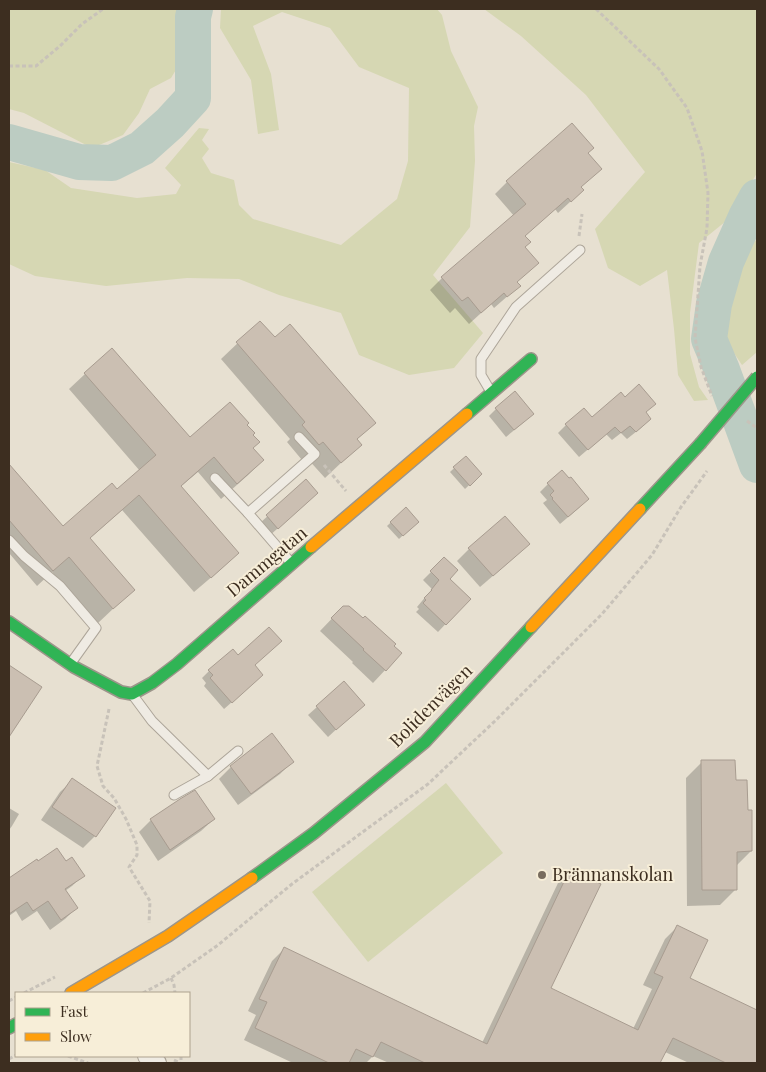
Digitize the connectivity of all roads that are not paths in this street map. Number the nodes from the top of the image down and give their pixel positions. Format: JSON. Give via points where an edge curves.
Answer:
{"nodes":[{"id":1,"x":578,"y":252,"type":"road end"},
{"id":2,"x":531,"y":359,"type":"dead end"},
{"id":3,"x":757,"y":376,"type":"edge"},
{"id":4,"x":491,"y":393,"type":"junction"},
{"id":5,"x":299,"y":437,"type":"dead end"},
{"id":6,"x":215,"y":478,"type":"dead end"},
{"id":7,"x":248,"y":514,"type":"junction"},
{"id":8,"x":9,"y":540,"type":"edge"},
{"id":9,"x":292,"y":564,"type":"junction"},
{"id":10,"x":9,"y":622,"type":"edge"},
{"id":11,"x":70,"y":664,"type":"junction"},
{"id":12,"x":132,"y":694,"type":"junction"},
{"id":13,"x":238,"y":751,"type":"dead end"},
{"id":14,"x":208,"y":776,"type":"junction"},
{"id":15,"x":174,"y":795,"type":"dead end"},
{"id":16,"x":98,"y":987,"type":"edge"},
{"id":17,"x":76,"y":992,"type":"edge"}],
"edges":[{"from":1,"to":4,"type":"lane","via":[[516,307],[481,359],[481,375]]},
{"from":2,"to":4,"type":"main road","name":"Dammgatan"},
{"from":3,"to":16,"type":"main road","name":"Bolidenvägen","bridge":true,"via":[[700,444],[424,742],[314,833]]},
{"from":4,"to":9,"type":"main road","name":"Dammgatan"},
{"from":5,"to":7,"type":"lane","via":[[315,454]]},
{"from":6,"to":7,"type":"lane"},
{"from":7,"to":9,"type":"lane"},
{"from":8,"to":11,"type":"lane","via":[[60,586],[96,628]]},
{"from":9,"to":12,"type":"main road","name":"Dammgatan","via":[[177,664]]},
{"from":10,"to":11,"type":"main road"},
{"from":11,"to":12,"type":"main road","via":[[107,686]]},
{"from":12,"to":14,"type":"lane","via":[[152,722]]},
{"from":13,"to":14,"type":"lane"},
{"from":14,"to":15,"type":"lane"},
{"from":16,"to":17,"type":"main road","name":"Bolidenvägen"}]}
